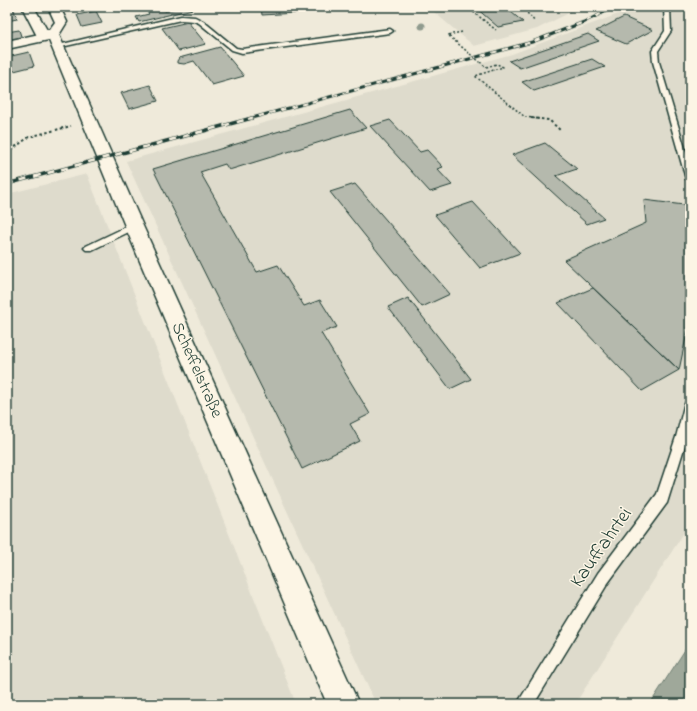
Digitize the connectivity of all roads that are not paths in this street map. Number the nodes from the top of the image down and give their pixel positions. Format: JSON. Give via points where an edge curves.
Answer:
{"nodes":[{"id":1,"x":28,"y":7,"type":"edge"},
{"id":2,"x":54,"y":7,"type":"edge"},
{"id":3,"x":667,"y":7,"type":"edge"},
{"id":4,"x":390,"y":31,"type":"dead end"},
{"id":5,"x":55,"y":41,"type":"junction"},
{"id":6,"x":7,"y":46,"type":"edge"},
{"id":7,"x":690,"y":179,"type":"edge"},
{"id":8,"x":134,"y":226,"type":"junction"},
{"id":9,"x":89,"y":248,"type":"dead end"},
{"id":10,"x":690,"y":406,"type":"edge"},
{"id":11,"x":343,"y":704,"type":"edge"},
{"id":12,"x":525,"y":704,"type":"edge"}],
"edges":[{"from":1,"to":5,"type":"main road","via":[[42,33]]},
{"from":2,"to":5,"type":"main road","via":[[61,22]]},
{"from":3,"to":7,"type":"lane","via":[[668,31],[655,51],[656,62]]},
{"from":4,"to":5,"type":"lane","via":[[242,51],[234,49],[201,22],[181,18]]},
{"from":5,"to":6,"type":"main road"},
{"from":5,"to":8,"type":"main road","name":"Scheffelstraße"},
{"from":8,"to":9,"type":"lane"},
{"from":8,"to":11,"type":"main road","name":"Scheffelstraße"},
{"from":10,"to":12,"type":"lane","name":"Kauffahrtei","via":[[662,498],[603,578]]}]}
